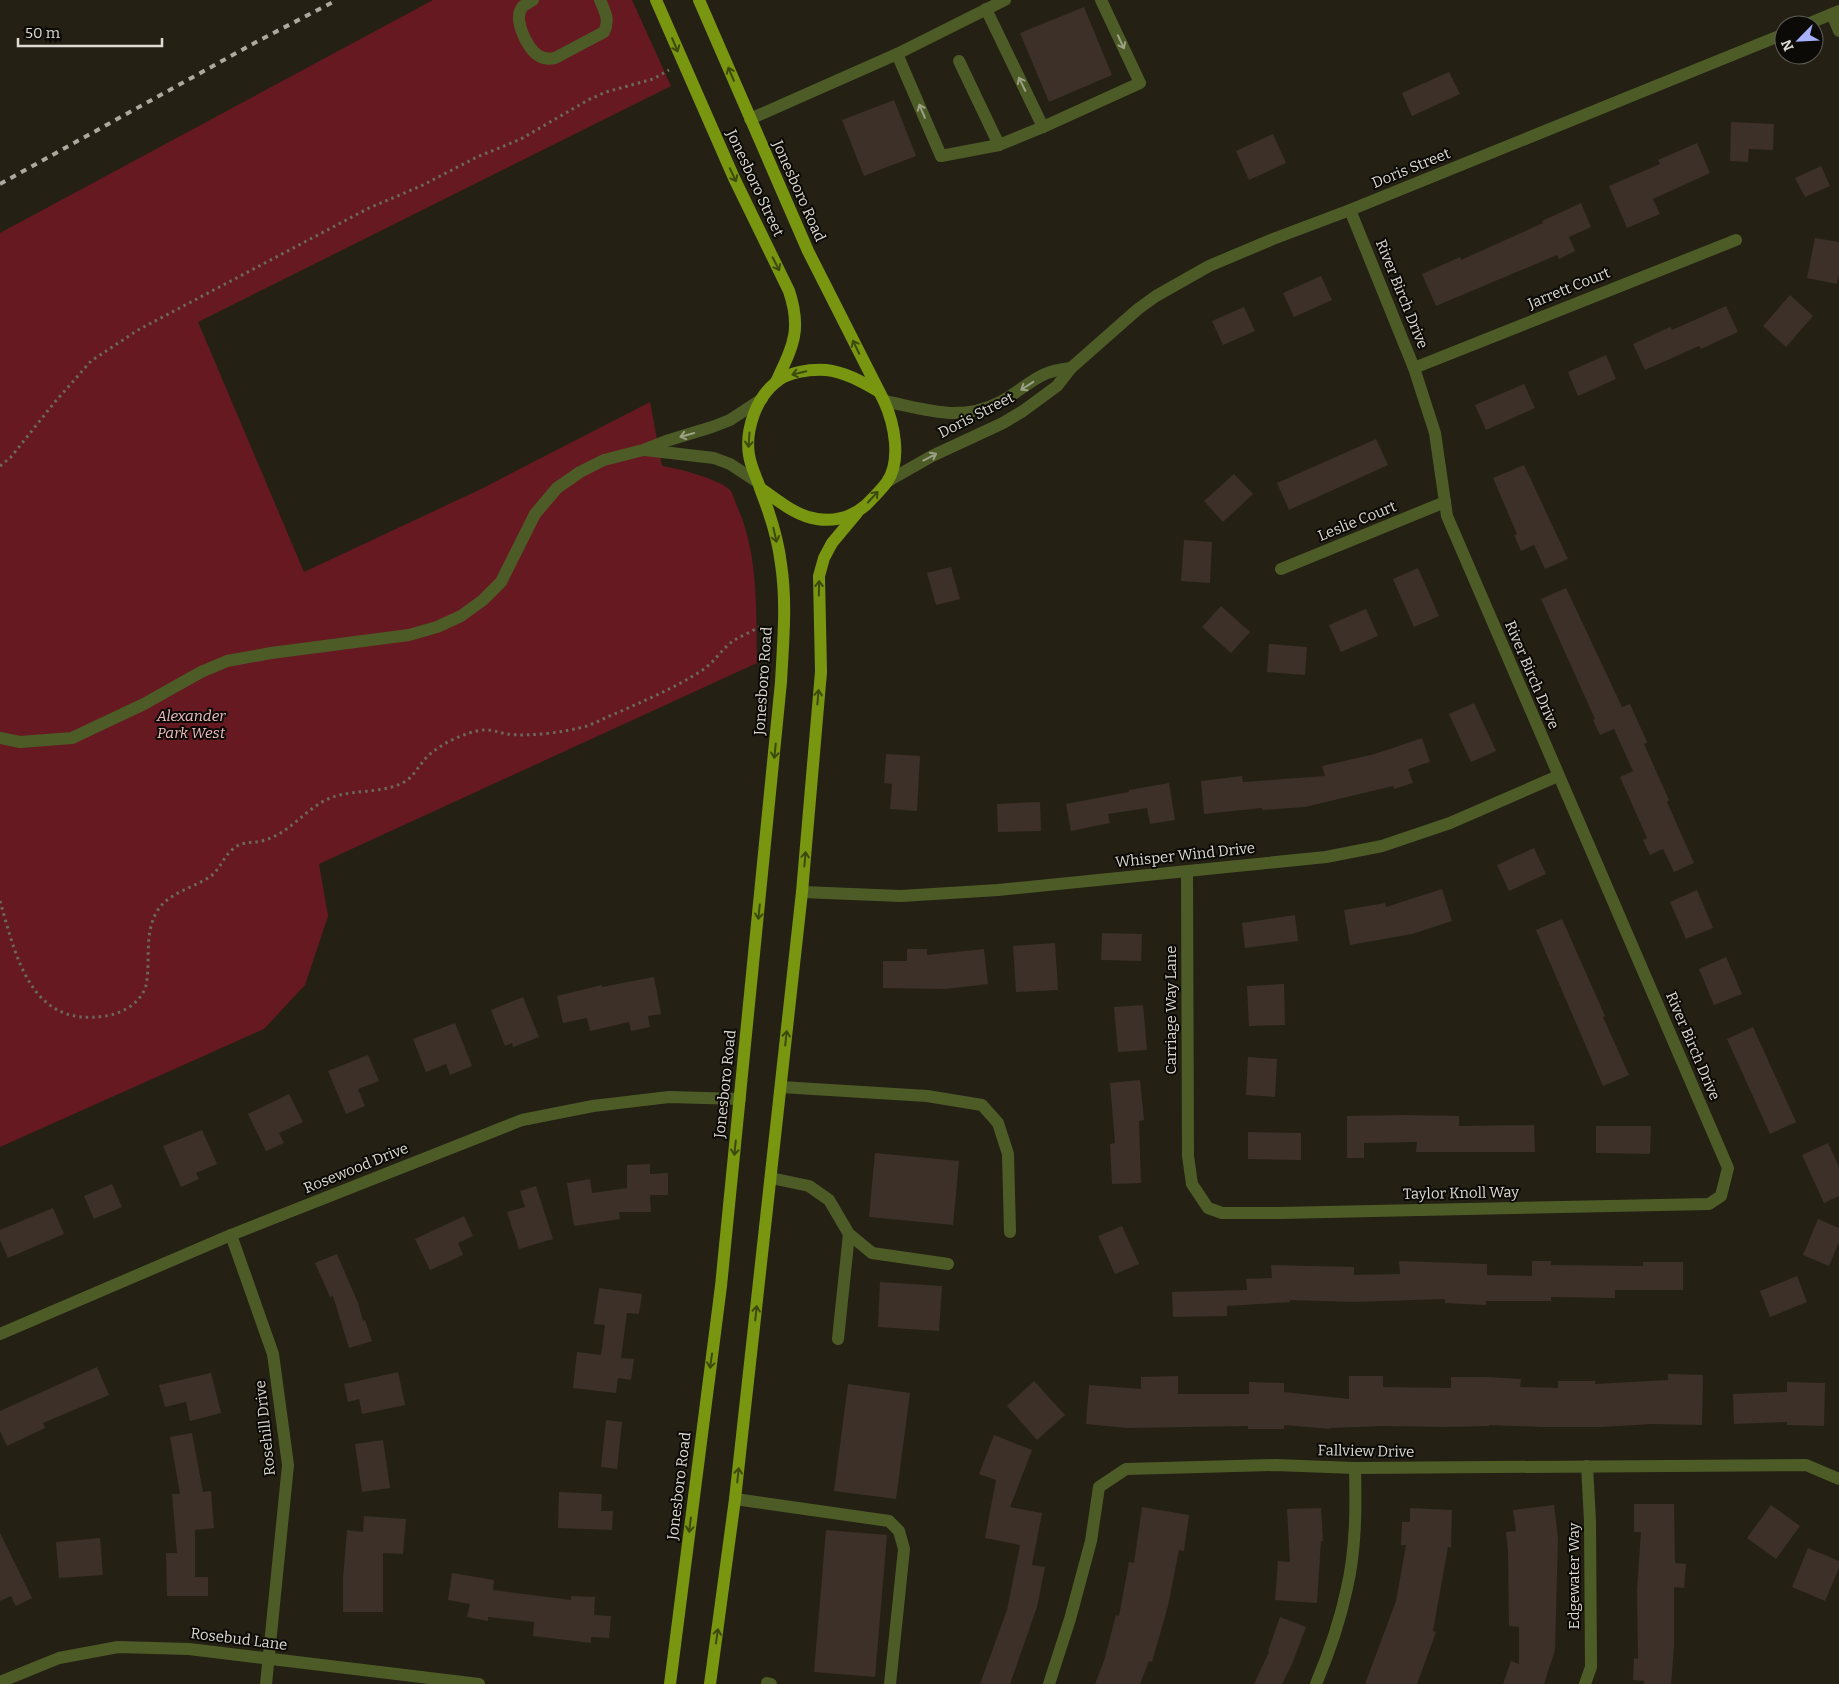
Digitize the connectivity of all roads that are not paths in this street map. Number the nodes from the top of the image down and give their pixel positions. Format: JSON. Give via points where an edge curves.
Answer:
{"nodes":[{"id":1,"x":533,"y":0,"type":"edge"},
{"id":2,"x":600,"y":0,"type":"edge"},
{"id":3,"x":656,"y":0,"type":"edge"},
{"id":4,"x":699,"y":0,"type":"edge"},
{"id":5,"x":1005,"y":0,"type":"edge"},
{"id":6,"x":1101,"y":0,"type":"edge"},
{"id":7,"x":986,"y":10,"type":"junction"},
{"id":8,"x":1835,"y":13,"type":"edge"},
{"id":9,"x":1839,"y":31,"type":"edge"},
{"id":10,"x":1774,"y":38,"type":"edge"},
{"id":11,"x":897,"y":54,"type":"junction"},
{"id":12,"x":959,"y":61,"type":"dead end"},
{"id":13,"x":750,"y":119,"type":"junction"},
{"id":14,"x":1043,"y":128,"type":"junction"},
{"id":15,"x":1000,"y":145,"type":"junction"},
{"id":16,"x":1350,"y":210,"type":"junction"},
{"id":17,"x":1736,"y":240,"type":"dead end"},
{"id":18,"x":1071,"y":368,"type":"junction"},
{"id":19,"x":1414,"y":368,"type":"junction"},
{"id":20,"x":776,"y":382,"type":"junction"},
{"id":21,"x":881,"y":396,"type":"junction"},
{"id":22,"x":762,"y":399,"type":"junction"},
{"id":23,"x":643,"y":450,"type":"junction"},
{"id":24,"x":888,"y":481,"type":"junction"},
{"id":25,"x":758,"y":484,"type":"junction"},
{"id":26,"x":1445,"y":502,"type":"junction"},
{"id":27,"x":857,"y":513,"type":"junction"},
{"id":28,"x":1281,"y":570,"type":"dead end"},
{"id":29,"x":0,"y":738,"type":"edge"},
{"id":30,"x":1558,"y":776,"type":"junction"},
{"id":31,"x":1186,"y":872,"type":"junction"},
{"id":32,"x":802,"y":892,"type":"junction"},
{"id":33,"x":781,"y":1087,"type":"junction"},
{"id":34,"x":740,"y":1099,"type":"junction"},
{"id":35,"x":1717,"y":1142,"type":"joint"},
{"id":36,"x":1188,"y":1148,"type":"joint"},
{"id":37,"x":771,"y":1178,"type":"junction"},
{"id":38,"x":1010,"y":1232,"type":"dead end"},
{"id":39,"x":849,"y":1234,"type":"junction"},
{"id":40,"x":231,"y":1235,"type":"junction"},
{"id":41,"x":948,"y":1264,"type":"dead end"},
{"id":42,"x":0,"y":1334,"type":"edge"},
{"id":43,"x":838,"y":1339,"type":"dead end"},
{"id":44,"x":1587,"y":1466,"type":"junction"},
{"id":45,"x":1355,"y":1468,"type":"junction"},
{"id":46,"x":1839,"y":1478,"type":"edge"},
{"id":47,"x":735,"y":1499,"type":"junction"},
{"id":48,"x":269,"y":1659,"type":"junction"},
{"id":49,"x":0,"y":1682,"type":"edge"},
{"id":50,"x":766,"y":1683,"type":"edge"},
{"id":51,"x":266,"y":1684,"type":"edge"},
{"id":52,"x":479,"y":1684,"type":"edge"},
{"id":53,"x":670,"y":1684,"type":"edge"},
{"id":54,"x":710,"y":1684,"type":"edge"},
{"id":55,"x":771,"y":1684,"type":"edge"},
{"id":56,"x":890,"y":1684,"type":"edge"},
{"id":57,"x":1049,"y":1684,"type":"edge"},
{"id":58,"x":1316,"y":1684,"type":"edge"},
{"id":59,"x":1585,"y":1684,"type":"edge"}],
"edges":[{"from":1,"to":2,"type":"street","via":[[519,13],[520,28],[539,56],[549,59],[604,32],[608,16]]},
{"from":3,"to":20,"type":"main road","name":"Jonesboro Street","one_way":true,"via":[[712,131],[790,291],[796,324],[793,347]]},
{"from":13,"to":4,"type":"main road","name":"Jonesboro Road","one_way":true},
{"from":5,"to":7,"type":"street"},
{"from":6,"to":14,"type":"street","one_way":true,"via":[[1140,83]]},
{"from":7,"to":11,"type":"street"},
{"from":14,"to":7,"type":"street","one_way":true},
{"from":8,"to":9,"type":"street"},
{"from":10,"to":16,"type":"street","name":"Doris Street"},
{"from":11,"to":13,"type":"street"},
{"from":15,"to":11,"type":"street","one_way":true,"via":[[942,156]]},
{"from":12,"to":15,"type":"street"},
{"from":21,"to":13,"type":"main road","name":"Jonesboro Road","one_way":true,"via":[[808,251]]},
{"from":14,"to":15,"type":"street"},
{"from":16,"to":18,"type":"street","name":"Doris Street","via":[[1240,253],[1182,280],[1138,310]]},
{"from":16,"to":19,"type":"street","name":"River Birch Drive"},
{"from":17,"to":19,"type":"street","name":"Jarrett Court"},
{"from":18,"to":21,"type":"street","name":"Doris Street","one_way":true,"via":[[1045,374],[998,403],[973,412],[927,412]]},
{"from":24,"to":18,"type":"street","name":"Doris Street","one_way":true,"via":[[1023,411],[1057,386]]},
{"from":19,"to":26,"type":"street","name":"River Birch Drive","via":[[1435,432]]},
{"from":21,"to":20,"type":"main road","one_way":true,"via":[[841,373],[826,370],[799,372]]},
{"from":20,"to":22,"type":"main road"},
{"from":21,"to":24,"type":"main road","via":[[895,439]]},
{"from":22,"to":23,"type":"street","one_way":true,"via":[[730,420]]},
{"from":22,"to":25,"type":"main road","one_way":true,"via":[[749,436],[750,464]]},
{"from":23,"to":25,"type":"street","via":[[714,458],[730,464]]},
{"from":23,"to":29,"type":"street","via":[[604,460],[557,488],[535,514],[501,582],[461,616],[437,627],[409,635],[227,661],[72,738],[20,742]]},
{"from":27,"to":24,"type":"main road","one_way":true},
{"from":25,"to":27,"type":"main road","via":[[806,517],[827,520]]},
{"from":25,"to":34,"type":"main road","name":"Jonesboro Road","one_way":true,"via":[[774,528],[781,564],[784,628],[781,688]]},
{"from":26,"to":28,"type":"street","name":"Leslie Court"},
{"from":26,"to":30,"type":"street","name":"River Birch Drive","via":[[1447,516]]},
{"from":32,"to":27,"type":"main road","one_way":true,"via":[[821,672],[819,576],[832,543]]},
{"from":30,"to":31,"type":"street","name":"Whisper Wind Drive","via":[[1450,823],[1382,846],[1326,857]]},
{"from":30,"to":35,"type":"street","name":"River Birch Drive"},
{"from":31,"to":32,"type":"street","name":"Whisper Wind Drive","via":[[901,896]]},
{"from":31,"to":36,"type":"street","name":"Carriage Way Lane"},
{"from":33,"to":32,"type":"main road","one_way":true},
{"from":33,"to":37,"type":"main road"},
{"from":33,"to":38,"type":"street","via":[[927,1096],[982,1105],[998,1123],[1008,1154]]},
{"from":34,"to":40,"type":"street","name":"Rosewood Drive","via":[[669,1098],[593,1106],[522,1120]]},
{"from":34,"to":53,"type":"main road","name":"Jonesboro Road","one_way":true,"via":[[721,1286]]},
{"from":35,"to":36,"type":"street","name":"Taylor Knoll Way","via":[[1728,1168],[1721,1196],[1709,1204],[1279,1213],[1222,1213],[1208,1208],[1192,1184]]},
{"from":37,"to":39,"type":"street","via":[[809,1186],[829,1200]]},
{"from":47,"to":37,"type":"main road","one_way":true},
{"from":39,"to":41,"type":"street","via":[[872,1254]]},
{"from":39,"to":43,"type":"street"},
{"from":40,"to":42,"type":"street","name":"Rosewood Drive"},
{"from":40,"to":48,"type":"street","name":"Rosehill Drive","via":[[273,1354],[288,1465]]},
{"from":44,"to":45,"type":"street","name":"Fallview Drive"},
{"from":44,"to":46,"type":"street","name":"Fallview Drive","via":[[1806,1465]]},
{"from":44,"to":59,"type":"street","name":"Edgewater Way","via":[[1591,1667]]},
{"from":45,"to":57,"type":"street","name":"Fallview Drive","via":[[1275,1465],[1126,1470],[1099,1487],[1091,1541]]},
{"from":45,"to":58,"type":"street","via":[[1356,1519],[1348,1587]]},
{"from":54,"to":47,"type":"main road","one_way":true},
{"from":47,"to":56,"type":"street","via":[[888,1521],[899,1531],[904,1549]]},
{"from":48,"to":49,"type":"street","name":"Rosebud Lane","via":[[189,1649],[118,1647],[59,1658]]},
{"from":48,"to":51,"type":"street","name":"Rosehill Drive"},
{"from":48,"to":52,"type":"street","name":"Rosebud Lane"},
{"from":50,"to":55,"type":"street"}]}
